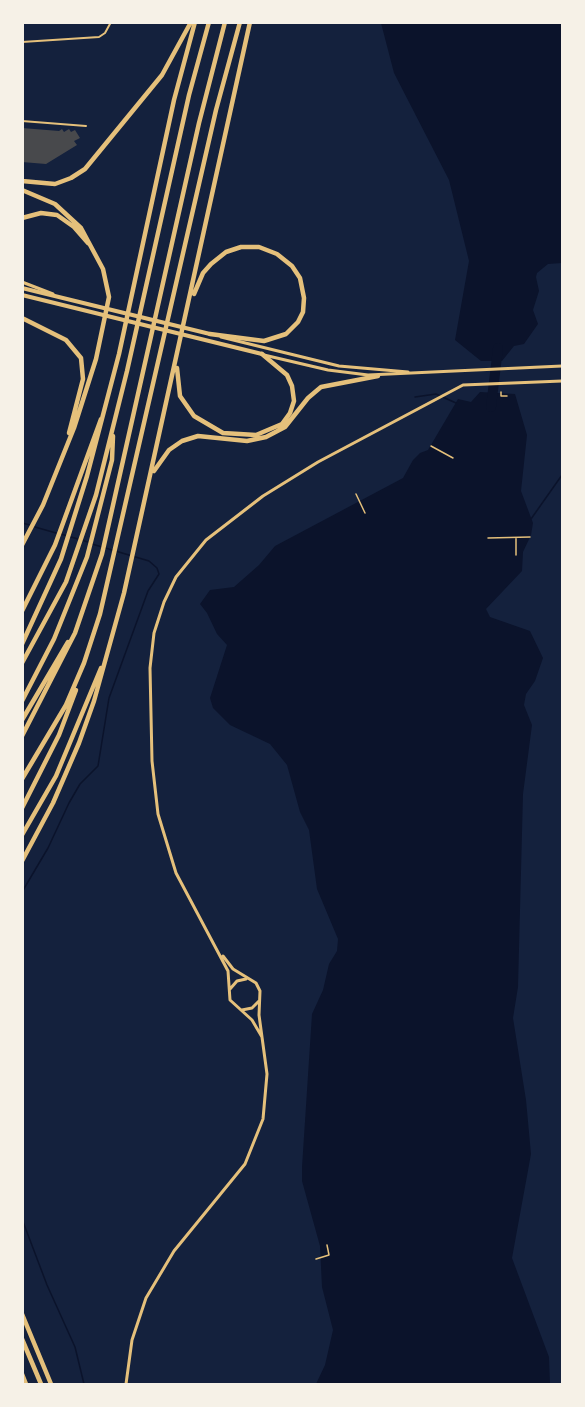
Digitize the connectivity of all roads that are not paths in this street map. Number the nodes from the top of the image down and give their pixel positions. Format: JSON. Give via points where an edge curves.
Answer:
{"nodes":[{"id":1,"x":111,"y":22,"type":"edge"},
{"id":2,"x":193,"y":22,"type":"edge"},
{"id":3,"x":209,"y":22,"type":"edge"},
{"id":4,"x":225,"y":22,"type":"edge"},
{"id":5,"x":240,"y":22,"type":"edge"},
{"id":6,"x":250,"y":22,"type":"edge"},
{"id":7,"x":22,"y":42,"type":"edge"},
{"id":8,"x":22,"y":121,"type":"edge"},
{"id":9,"x":86,"y":126,"type":"dead end"},
{"id":10,"x":22,"y":181,"type":"edge"},
{"id":11,"x":22,"y":190,"type":"edge"},
{"id":12,"x":22,"y":218,"type":"edge"},
{"id":13,"x":93,"y":250,"type":"junction"},
{"id":14,"x":22,"y":282,"type":"edge"},
{"id":15,"x":22,"y":288,"type":"edge"},
{"id":16,"x":22,"y":295,"type":"edge"},
{"id":17,"x":63,"y":298,"type":"junction"},
{"id":18,"x":189,"y":304,"type":"junction"},
{"id":19,"x":22,"y":318,"type":"edge"},
{"id":20,"x":210,"y":334,"type":"junction"},
{"id":21,"x":262,"y":354,"type":"junction"},
{"id":22,"x":177,"y":362,"type":"junction"},
{"id":23,"x":562,"y":366,"type":"edge"},
{"id":24,"x":410,"y":372,"type":"junction"},
{"id":25,"x":378,"y":376,"type":"junction"},
{"id":26,"x":562,"y":381,"type":"edge"},
{"id":27,"x":106,"y":408,"type":"junction"},
{"id":28,"x":114,"y":425,"type":"junction"},
{"id":29,"x":68,"y":442,"type":"junction"},
{"id":30,"x":152,"y":474,"type":"junction"},
{"id":31,"x":22,"y":545,"type":"edge"},
{"id":32,"x":22,"y":611,"type":"edge"},
{"id":33,"x":75,"y":633,"type":"junction"},
{"id":34,"x":22,"y":644,"type":"edge"},
{"id":35,"x":106,"y":657,"type":"junction"},
{"id":36,"x":22,"y":663,"type":"edge"},
{"id":37,"x":82,"y":671,"type":"junction"},
{"id":38,"x":22,"y":701,"type":"edge"},
{"id":39,"x":22,"y":720,"type":"edge"},
{"id":40,"x":22,"y":736,"type":"edge"},
{"id":41,"x":22,"y":779,"type":"edge"},
{"id":42,"x":22,"y":808,"type":"edge"},
{"id":43,"x":22,"y":835,"type":"edge"},
{"id":44,"x":22,"y":861,"type":"edge"},
{"id":45,"x":221,"y":954,"type":"junction"},
{"id":46,"x":248,"y":979,"type":"junction"},
{"id":47,"x":230,"y":989,"type":"junction"},
{"id":48,"x":259,"y":1000,"type":"junction"},
{"id":49,"x":240,"y":1010,"type":"junction"},
{"id":50,"x":262,"y":1037,"type":"junction"},
{"id":51,"x":22,"y":1314,"type":"edge"},
{"id":52,"x":22,"y":1339,"type":"edge"},
{"id":53,"x":22,"y":1374,"type":"edge"},
{"id":54,"x":26,"y":1384,"type":"edge"},
{"id":55,"x":40,"y":1384,"type":"edge"},
{"id":56,"x":51,"y":1384,"type":"edge"},
{"id":57,"x":126,"y":1384,"type":"edge"}],
"edges":[{"from":1,"to":7,"type":"street","via":[[103,35],[93,39]]},
{"from":2,"to":10,"type":"highway","via":[[162,75],[85,169],[55,184]]},
{"from":2,"to":27,"type":"highway"},
{"from":3,"to":28,"type":"highway"},
{"from":4,"to":33,"type":"highway","via":[[102,554]]},
{"from":5,"to":37,"type":"highway","via":[[210,136],[115,559]]},
{"from":6,"to":18,"type":"highway"},
{"from":8,"to":9,"type":"street"},
{"from":11,"to":13,"type":"highway","via":[[65,211],[84,232]]},
{"from":12,"to":13,"type":"highway","via":[[41,213],[57,215],[74,227]]},
{"from":13,"to":29,"type":"highway","via":[[105,274],[109,303],[93,371]]},
{"from":14,"to":17,"type":"street"},
{"from":15,"to":17,"type":"main road"},
{"from":16,"to":21,"type":"main road"},
{"from":17,"to":20,"type":"main road"},
{"from":18,"to":20,"type":"highway","via":[[207,267],[236,248],[272,251],[296,272],[304,305],[298,322],[286,334],[264,341]]},
{"from":18,"to":22,"type":"highway"},
{"from":19,"to":29,"type":"highway","via":[[66,340],[81,358],[83,379]]},
{"from":20,"to":24,"type":"street","via":[[329,365]]},
{"from":21,"to":22,"type":"highway","via":[[289,378],[294,391],[293,405],[279,426],[247,436],[217,430],[190,412],[179,394]]},
{"from":21,"to":25,"type":"street","via":[[338,372]]},
{"from":22,"to":30,"type":"highway"},
{"from":23,"to":24,"type":"street"},
{"from":24,"to":25,"type":"street"},
{"from":25,"to":30,"type":"highway","via":[[321,387],[285,427],[266,437],[247,441],[198,436],[182,441],[167,452]]},
{"from":26,"to":45,"type":"street","via":[[457,388],[310,466],[218,530],[186,564],[164,602],[154,633],[150,668],[153,784],[161,827],[176,873]]},
{"from":27,"to":32,"type":"highway","via":[[89,444],[61,528]]},
{"from":27,"to":34,"type":"highway","via":[[71,531]]},
{"from":28,"to":36,"type":"highway","via":[[79,548],[55,606]]},
{"from":28,"to":38,"type":"highway","via":[[112,460],[89,550],[57,633]]},
{"from":29,"to":31,"type":"highway"},
{"from":30,"to":35,"type":"highway"},
{"from":33,"to":39,"type":"highway"},
{"from":33,"to":40,"type":"highway"},
{"from":35,"to":43,"type":"highway","via":[[62,764]]},
{"from":35,"to":44,"type":"highway","via":[[74,755]]},
{"from":37,"to":41,"type":"highway","via":[[56,725]]},
{"from":37,"to":42,"type":"highway","via":[[62,729]]},
{"from":45,"to":46,"type":"street"},
{"from":45,"to":47,"type":"street"},
{"from":46,"to":47,"type":"street","via":[[237,981]]},
{"from":46,"to":48,"type":"street","via":[[259,988]]},
{"from":47,"to":49,"type":"street","via":[[230,1000]]},
{"from":48,"to":49,"type":"street","via":[[252,1008]]},
{"from":48,"to":50,"type":"street"},
{"from":49,"to":50,"type":"street"},
{"from":50,"to":57,"type":"street","via":[[267,1090],[258,1136],[233,1180],[174,1251],[146,1298],[132,1340]]},
{"from":51,"to":56,"type":"highway"},
{"from":52,"to":55,"type":"highway"},
{"from":53,"to":54,"type":"highway"}]}
